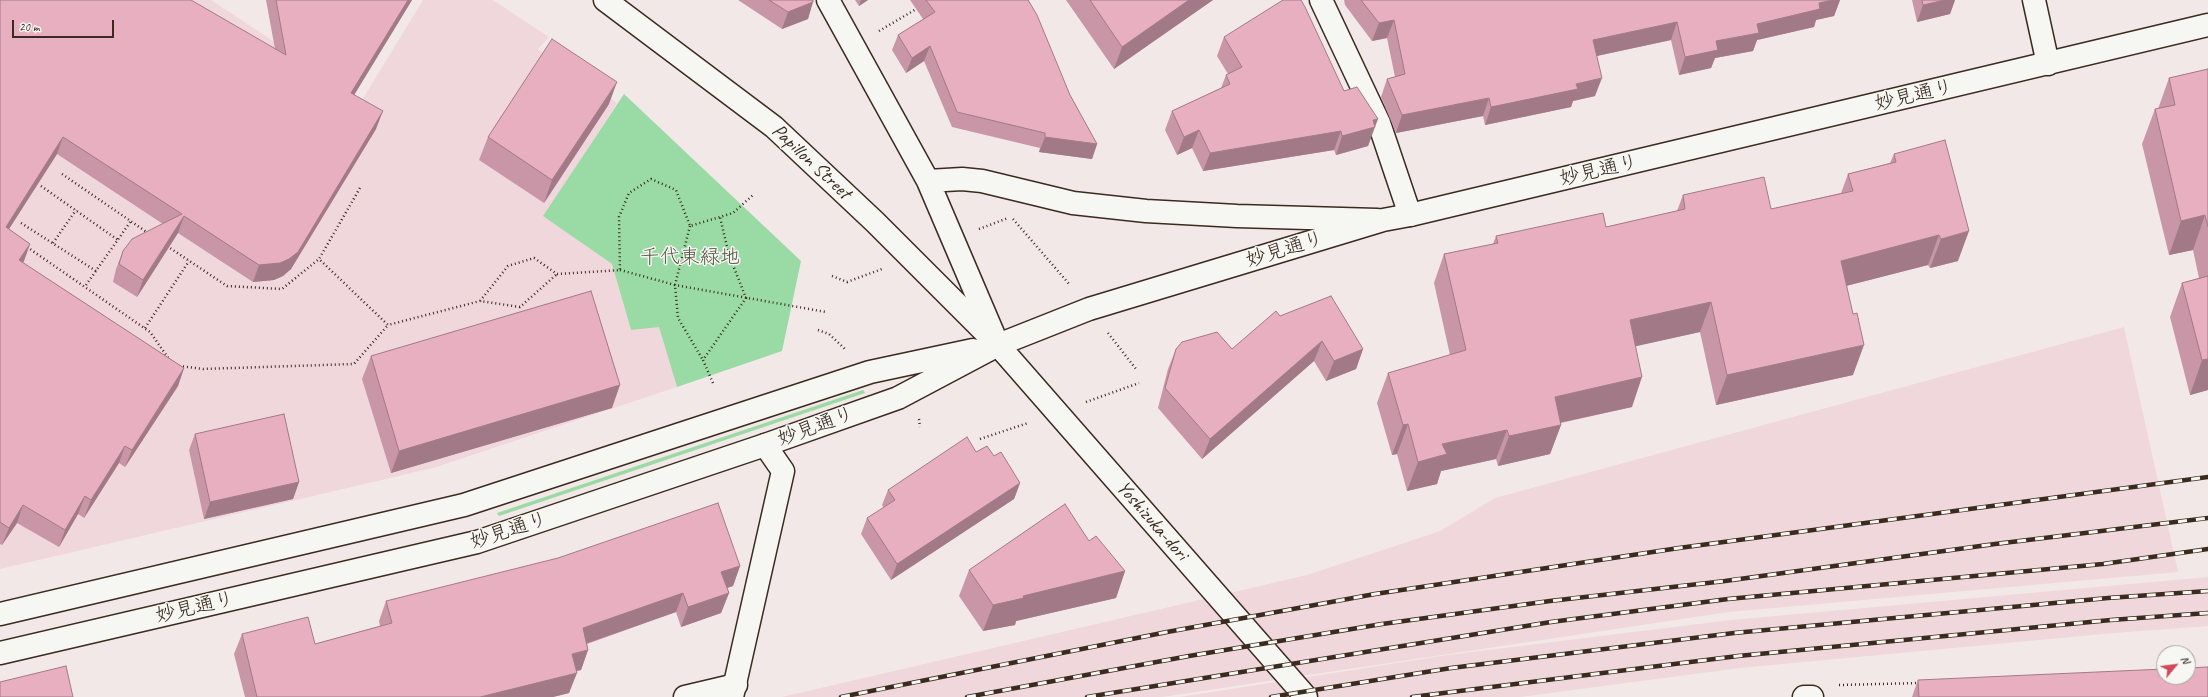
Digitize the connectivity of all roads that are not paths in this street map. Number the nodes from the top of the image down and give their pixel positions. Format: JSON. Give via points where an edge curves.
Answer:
{"nodes":[{"id":1,"x":605,"y":0,"type":"edge"},
{"id":2,"x":828,"y":0,"type":"edge"},
{"id":3,"x":1320,"y":0,"type":"edge"},
{"id":4,"x":2034,"y":0,"type":"edge"},
{"id":5,"x":2208,"y":25,"type":"edge"},
{"id":6,"x":2048,"y":64,"type":"junction"},
{"id":7,"x":928,"y":180,"type":"junction"},
{"id":8,"x":1410,"y":216,"type":"junction"},
{"id":9,"x":1383,"y":220,"type":"junction"},
{"id":10,"x":998,"y":345,"type":"junction"},
{"id":11,"x":765,"y":445,"type":"junction"},
{"id":12,"x":0,"y":614,"type":"edge"},
{"id":13,"x":0,"y":653,"type":"edge"},
{"id":14,"x":734,"y":691,"type":"edge"},
{"id":15,"x":685,"y":697,"type":"edge"},
{"id":16,"x":1306,"y":697,"type":"edge"}],
"edges":[{"from":1,"to":10,"type":"main road","name":"Papillon Street","via":[[774,127],[875,222]]},
{"from":2,"to":7,"type":"main road"},
{"from":3,"to":8,"type":"main road","via":[[1379,123]]},
{"from":4,"to":6,"type":"main road"},
{"from":5,"to":6,"type":"main road","name":"妙見通り"},
{"from":6,"to":8,"type":"main road","name":"妙見通り"},
{"from":7,"to":9,"type":"main road","via":[[962,179],[1073,203],[1146,211]]},
{"from":7,"to":10,"type":"main road"},
{"from":8,"to":9,"type":"main road","name":"妙見通り"},
{"from":9,"to":10,"type":"main road","name":"妙見通り","via":[[1089,309]]},
{"from":10,"to":11,"type":"main road","name":"妙見通り","via":[[898,398]]},
{"from":10,"to":12,"type":"main road","name":"妙見通り","via":[[870,372],[464,505]]},
{"from":10,"to":16,"type":"main road","name":"Yoshizuka-dori"},
{"from":11,"to":13,"type":"main road","name":"妙見通り","via":[[477,542]]},
{"from":11,"to":14,"type":"main road","via":[[783,471]]},
{"from":14,"to":15,"type":"main road"}]}
